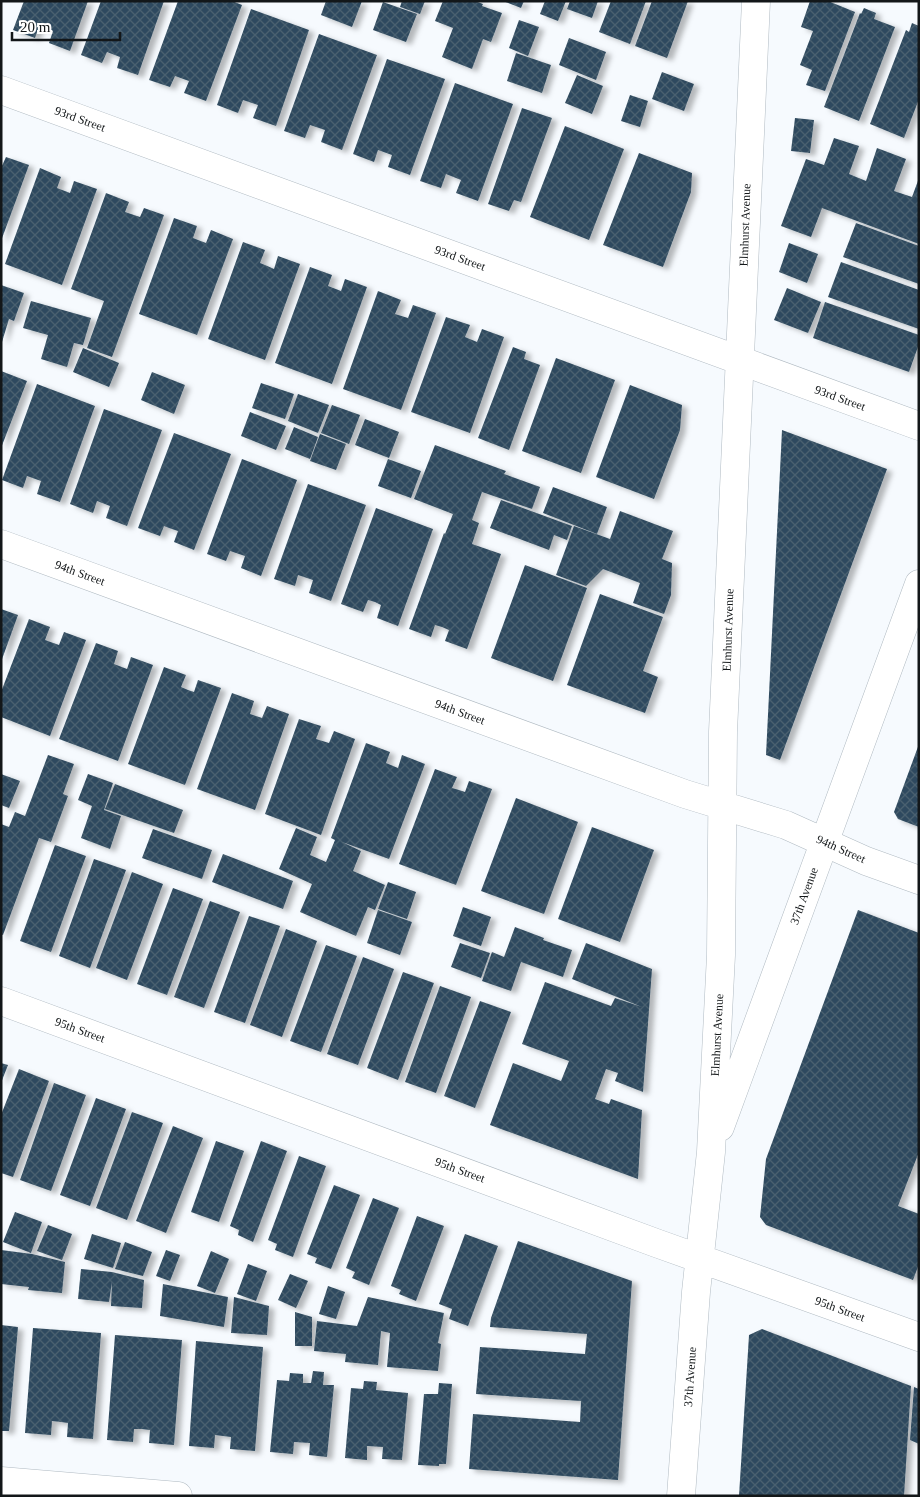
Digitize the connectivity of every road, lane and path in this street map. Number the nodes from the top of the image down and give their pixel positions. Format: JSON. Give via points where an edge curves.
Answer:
{"nodes":[{"id":1,"x":756,"y":1,"type":"edge"},
{"id":2,"x":1,"y":90,"type":"edge"},
{"id":3,"x":739,"y":360,"type":"junction"},
{"id":4,"x":919,"y":426,"type":"edge"},
{"id":5,"x":1,"y":544,"type":"edge"},
{"id":6,"x":919,"y":584,"type":"edge"},
{"id":7,"x":723,"y":806,"type":"junction"},
{"id":8,"x":824,"y":842,"type":"junction"},
{"id":9,"x":919,"y":880,"type":"edge"},
{"id":10,"x":1,"y":1001,"type":"edge"},
{"id":11,"x":711,"y":1152,"type":"junction"},
{"id":12,"x":699,"y":1258,"type":"junction"},
{"id":13,"x":919,"y":1337,"type":"edge"},
{"id":14,"x":1,"y":1481,"type":"edge"},
{"id":15,"x":178,"y":1496,"type":"edge"},
{"id":16,"x":681,"y":1496,"type":"edge"}],
"edges":[{"from":1,"to":3,"type":"street","name":"Elmhurst Avenue"},
{"from":2,"to":3,"type":"street","name":"93rd Street"},
{"from":3,"to":4,"type":"street","name":"93rd Street"},
{"from":3,"to":7,"type":"street","name":"Elmhurst Avenue","via":[[723,732]]},
{"from":5,"to":7,"type":"street","name":"94th Street"},
{"from":6,"to":8,"type":"street","name":"37th Avenue"},
{"from":7,"to":8,"type":"street","name":"94th Street","via":[[786,824]]},
{"from":7,"to":11,"type":"street","name":"Elmhurst Avenue"},
{"from":8,"to":9,"type":"street","name":"94th Street"},
{"from":8,"to":11,"type":"street","name":"37th Avenue"},
{"from":10,"to":12,"type":"street","name":"95th Street"},
{"from":11,"to":12,"type":"street","name":"Elmhurst Avenue"},
{"from":12,"to":13,"type":"street","name":"95th Street"},
{"from":12,"to":16,"type":"street","name":"37th Avenue"},
{"from":14,"to":15,"type":"street"}]}
